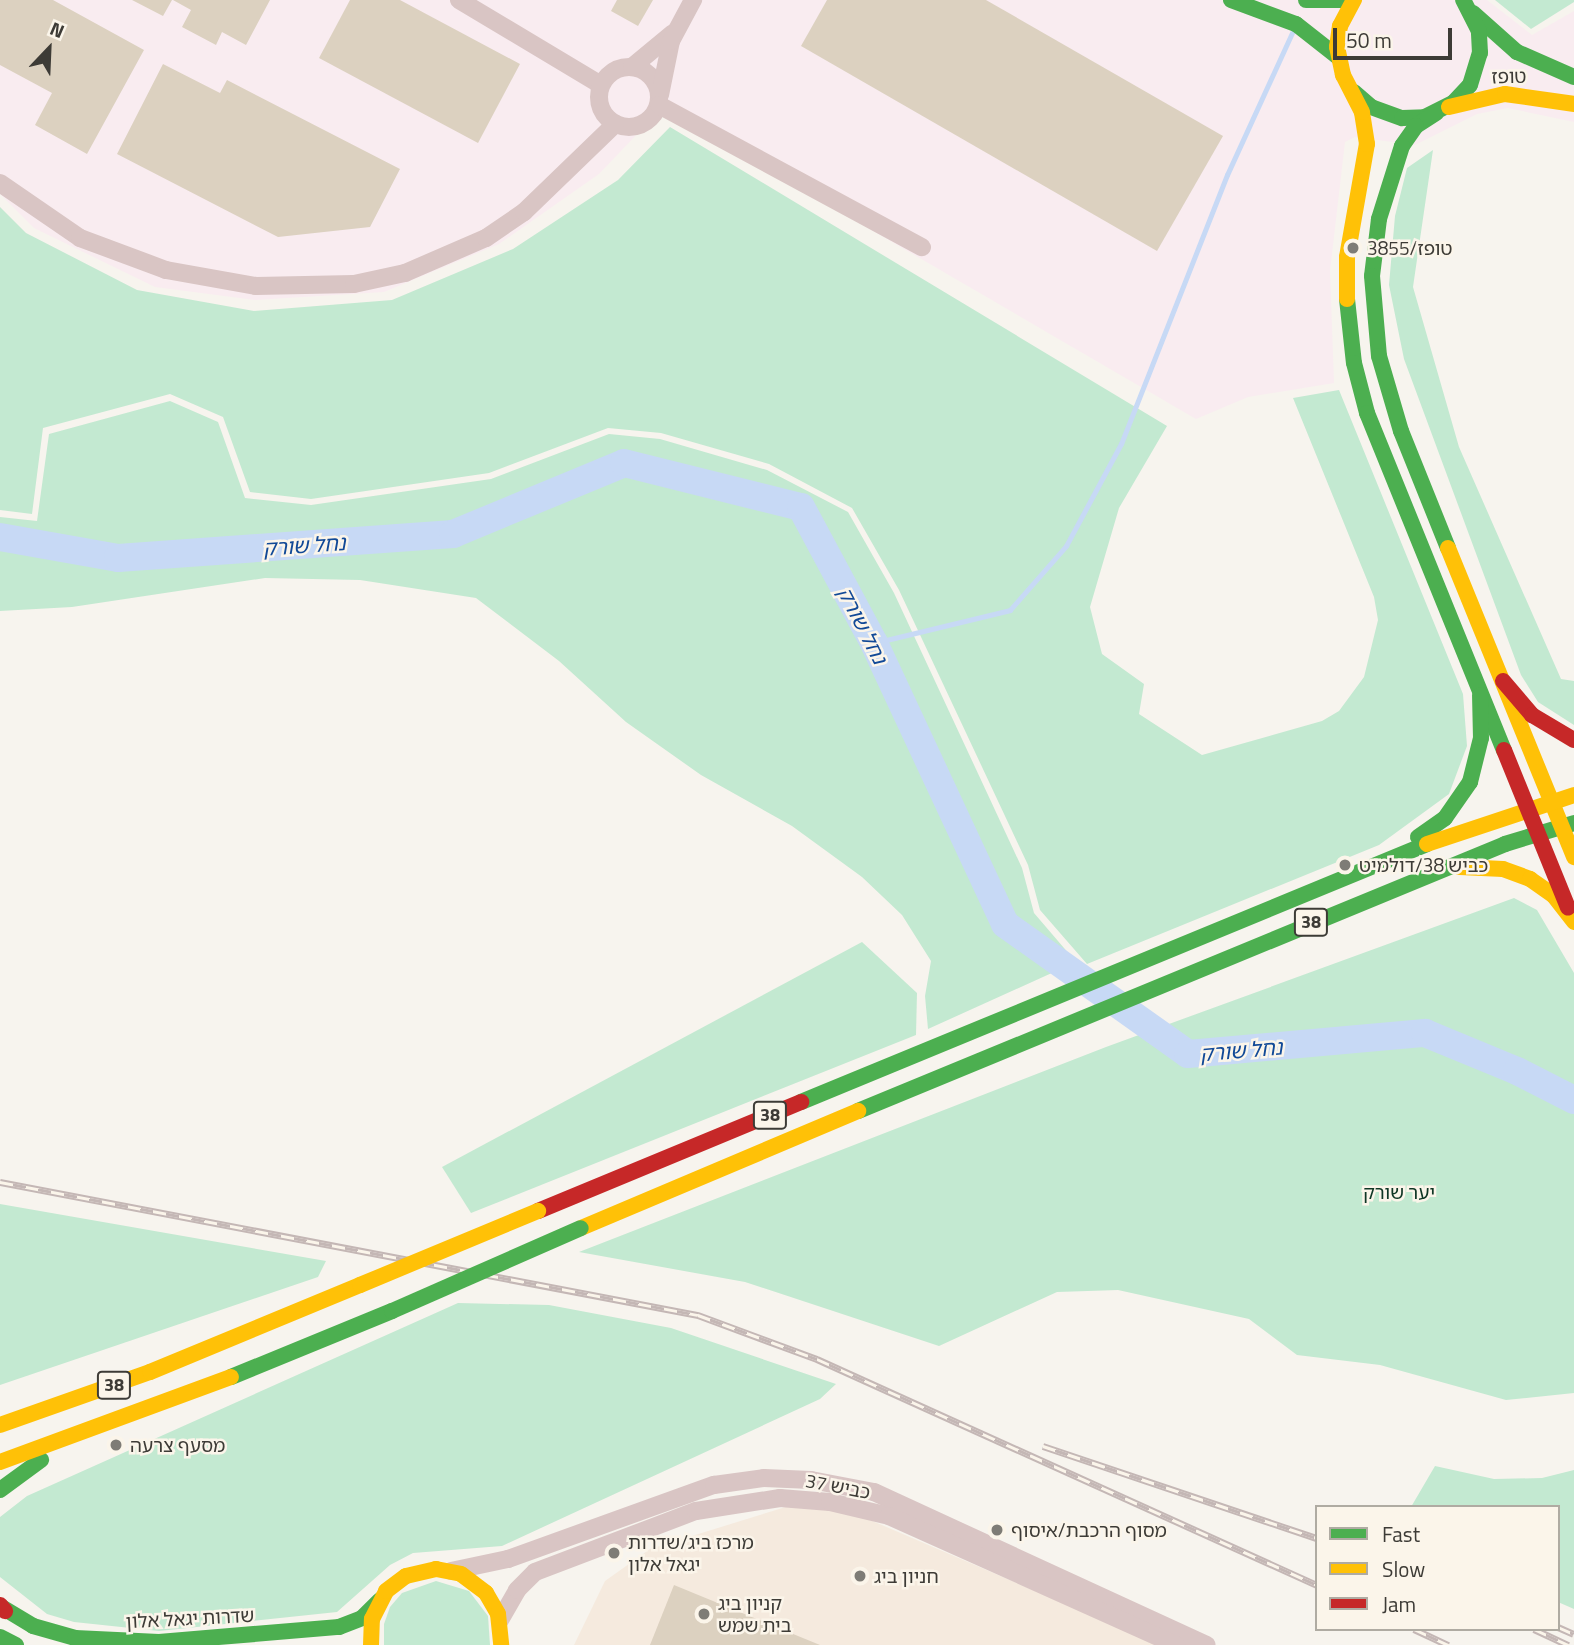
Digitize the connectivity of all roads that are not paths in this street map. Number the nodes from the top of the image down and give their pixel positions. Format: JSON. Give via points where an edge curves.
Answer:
{"nodes":[{"id":1,"x":459,"y":0,"type":"edge"},
{"id":2,"x":693,"y":0,"type":"edge"},
{"id":3,"x":1231,"y":0,"type":"edge"},
{"id":4,"x":1306,"y":0,"type":"edge"},
{"id":5,"x":1343,"y":0,"type":"edge"},
{"id":6,"x":1354,"y":0,"type":"edge"},
{"id":7,"x":1466,"y":5,"type":"edge"},
{"id":8,"x":675,"y":30,"type":"junction"},
{"id":9,"x":1338,"y":57,"type":"junction"},
{"id":10,"x":632,"y":67,"type":"junction"},
{"id":11,"x":1574,"y":77,"type":"edge"},
{"id":12,"x":1347,"y":83,"type":"junction"},
{"id":13,"x":601,"y":85,"type":"junction"},
{"id":14,"x":659,"y":100,"type":"junction"},
{"id":15,"x":1574,"y":104,"type":"edge"},
{"id":16,"x":1441,"y":111,"type":"junction"},
{"id":17,"x":615,"y":124,"type":"junction"},
{"id":18,"x":0,"y":183,"type":"edge"},
{"id":19,"x":922,"y":247,"type":"dead end"},
{"id":20,"x":1503,"y":681,"type":"junction"},
{"id":21,"x":1480,"y":695,"type":"junction"},
{"id":22,"x":1574,"y":740,"type":"edge"},
{"id":23,"x":1574,"y":795,"type":"edge"},
{"id":24,"x":1552,"y":801,"type":"junction"},
{"id":25,"x":1526,"y":809,"type":"junction"},
{"id":26,"x":1568,"y":825,"type":"edge"},
{"id":27,"x":1536,"y":834,"type":"junction"},
{"id":28,"x":1574,"y":857,"type":"edge"},
{"id":29,"x":1374,"y":864,"type":"junction"},
{"id":30,"x":1438,"y":871,"type":"junction"},
{"id":31,"x":1574,"y":922,"type":"edge"},
{"id":32,"x":48,"y":1409,"type":"junction"},
{"id":33,"x":0,"y":1415,"type":"edge"},
{"id":34,"x":0,"y":1425,"type":"edge"},
{"id":35,"x":94,"y":1431,"type":"junction"},
{"id":36,"x":0,"y":1462,"type":"edge"},
{"id":37,"x":0,"y":1490,"type":"edge"},
{"id":38,"x":451,"y":1571,"type":"junction"},
{"id":39,"x":380,"y":1600,"type":"junction"},
{"id":40,"x":2,"y":1608,"type":"edge"},
{"id":41,"x":502,"y":1636,"type":"edge"},
{"id":42,"x":0,"y":1637,"type":"edge"},
{"id":43,"x":16,"y":1645,"type":"edge"},
{"id":44,"x":371,"y":1645,"type":"edge"},
{"id":45,"x":1176,"y":1645,"type":"edge"},
{"id":46,"x":1206,"y":1645,"type":"edge"}],
"edges":[{"from":1,"to":13,"type":"street"},
{"from":2,"to":8,"type":"street"},
{"from":3,"to":9,"type":"main road","via":[[1296,24]]},
{"from":4,"to":5,"type":"main road"},
{"from":6,"to":9,"type":"main road","via":[[1340,26]]},
{"from":7,"to":11,"type":"main road","name":"טופז","via":[[1517,52]]},
{"from":7,"to":16,"type":"main road","via":[[1479,31],[1478,64],[1463,94]]},
{"from":8,"to":10,"type":"street"},
{"from":8,"to":14,"type":"street"},
{"from":9,"to":12,"type":"main road"},
{"from":10,"to":13,"type":"street","via":[[612,72]]},
{"from":10,"to":14,"type":"street","via":[[653,78]]},
{"from":12,"to":16,"type":"main road","name":"טופז","via":[[1362,101],[1381,113],[1414,118]]},
{"from":12,"to":21,"type":"main road","via":[[1362,112],[1367,144],[1347,257],[1347,311],[1354,363],[1367,413]]},
{"from":13,"to":17,"type":"street","via":[[602,111]]},
{"from":14,"to":17,"type":"street","via":[[642,125]]},
{"from":14,"to":19,"type":"street"},
{"from":15,"to":16,"type":"main road","name":"טופז","via":[[1505,94]]},
{"from":16,"to":20,"type":"main road","via":[[1408,135],[1386,188],[1374,257],[1375,330],[1401,431]]},
{"from":17,"to":18,"type":"street","via":[[560,180],[486,238],[405,273],[355,284],[256,286],[166,270],[80,238]]},
{"from":20,"to":22,"type":"main road","via":[[1532,715]]},
{"from":20,"to":24,"type":"main road"},
{"from":21,"to":25,"type":"main road"},
{"from":21,"to":29,"type":"main road","via":[[1480,746],[1464,796],[1445,818]]},
{"from":23,"to":24,"type":"main road","number":"38"},
{"from":24,"to":25,"type":"main road","number":"38"},
{"from":24,"to":26,"type":"main road"},
{"from":25,"to":27,"type":"main road"},
{"from":25,"to":29,"type":"main road","number":"38"},
{"from":26,"to":27,"type":"main road","number":"38"},
{"from":26,"to":28,"type":"main road"},
{"from":27,"to":30,"type":"main road","number":"38"},
{"from":27,"to":31,"type":"main road"},
{"from":29,"to":32,"type":"main road","number":"38","bridge":true,"via":[[360,1285]]},
{"from":30,"to":31,"type":"main road","via":[[1473,866],[1517,873],[1554,896]]},
{"from":30,"to":35,"type":"main road","number":"38","bridge":true,"via":[[1183,974],[392,1311]]},
{"from":32,"to":33,"type":"main road"},
{"from":32,"to":34,"type":"main road","number":"38"},
{"from":35,"to":36,"type":"main road","number":"38"},
{"from":35,"to":37,"type":"main road","via":[[18,1473]]},
{"from":38,"to":39,"type":"main road","name":"שדרות יגאל אלון","via":[[411,1574]]},
{"from":38,"to":41,"type":"main road","via":[[482,1589]]},
{"from":38,"to":46,"type":"street","name":"כביש 37","via":[[508,1559],[714,1485],[764,1478],[811,1480],[874,1492]]},
{"from":39,"to":40,"type":"main road","name":"שדרות יגאל אלון","via":[[356,1621],[329,1629],[159,1642],[75,1638],[33,1626]]},
{"from":39,"to":44,"type":"main road","via":[[372,1619]]},
{"from":41,"to":45,"type":"street","name":"כביש 37","via":[[516,1590],[535,1572],[696,1511],[780,1498],[830,1502],[889,1516]]},
{"from":42,"to":43,"type":"main road"}]}
